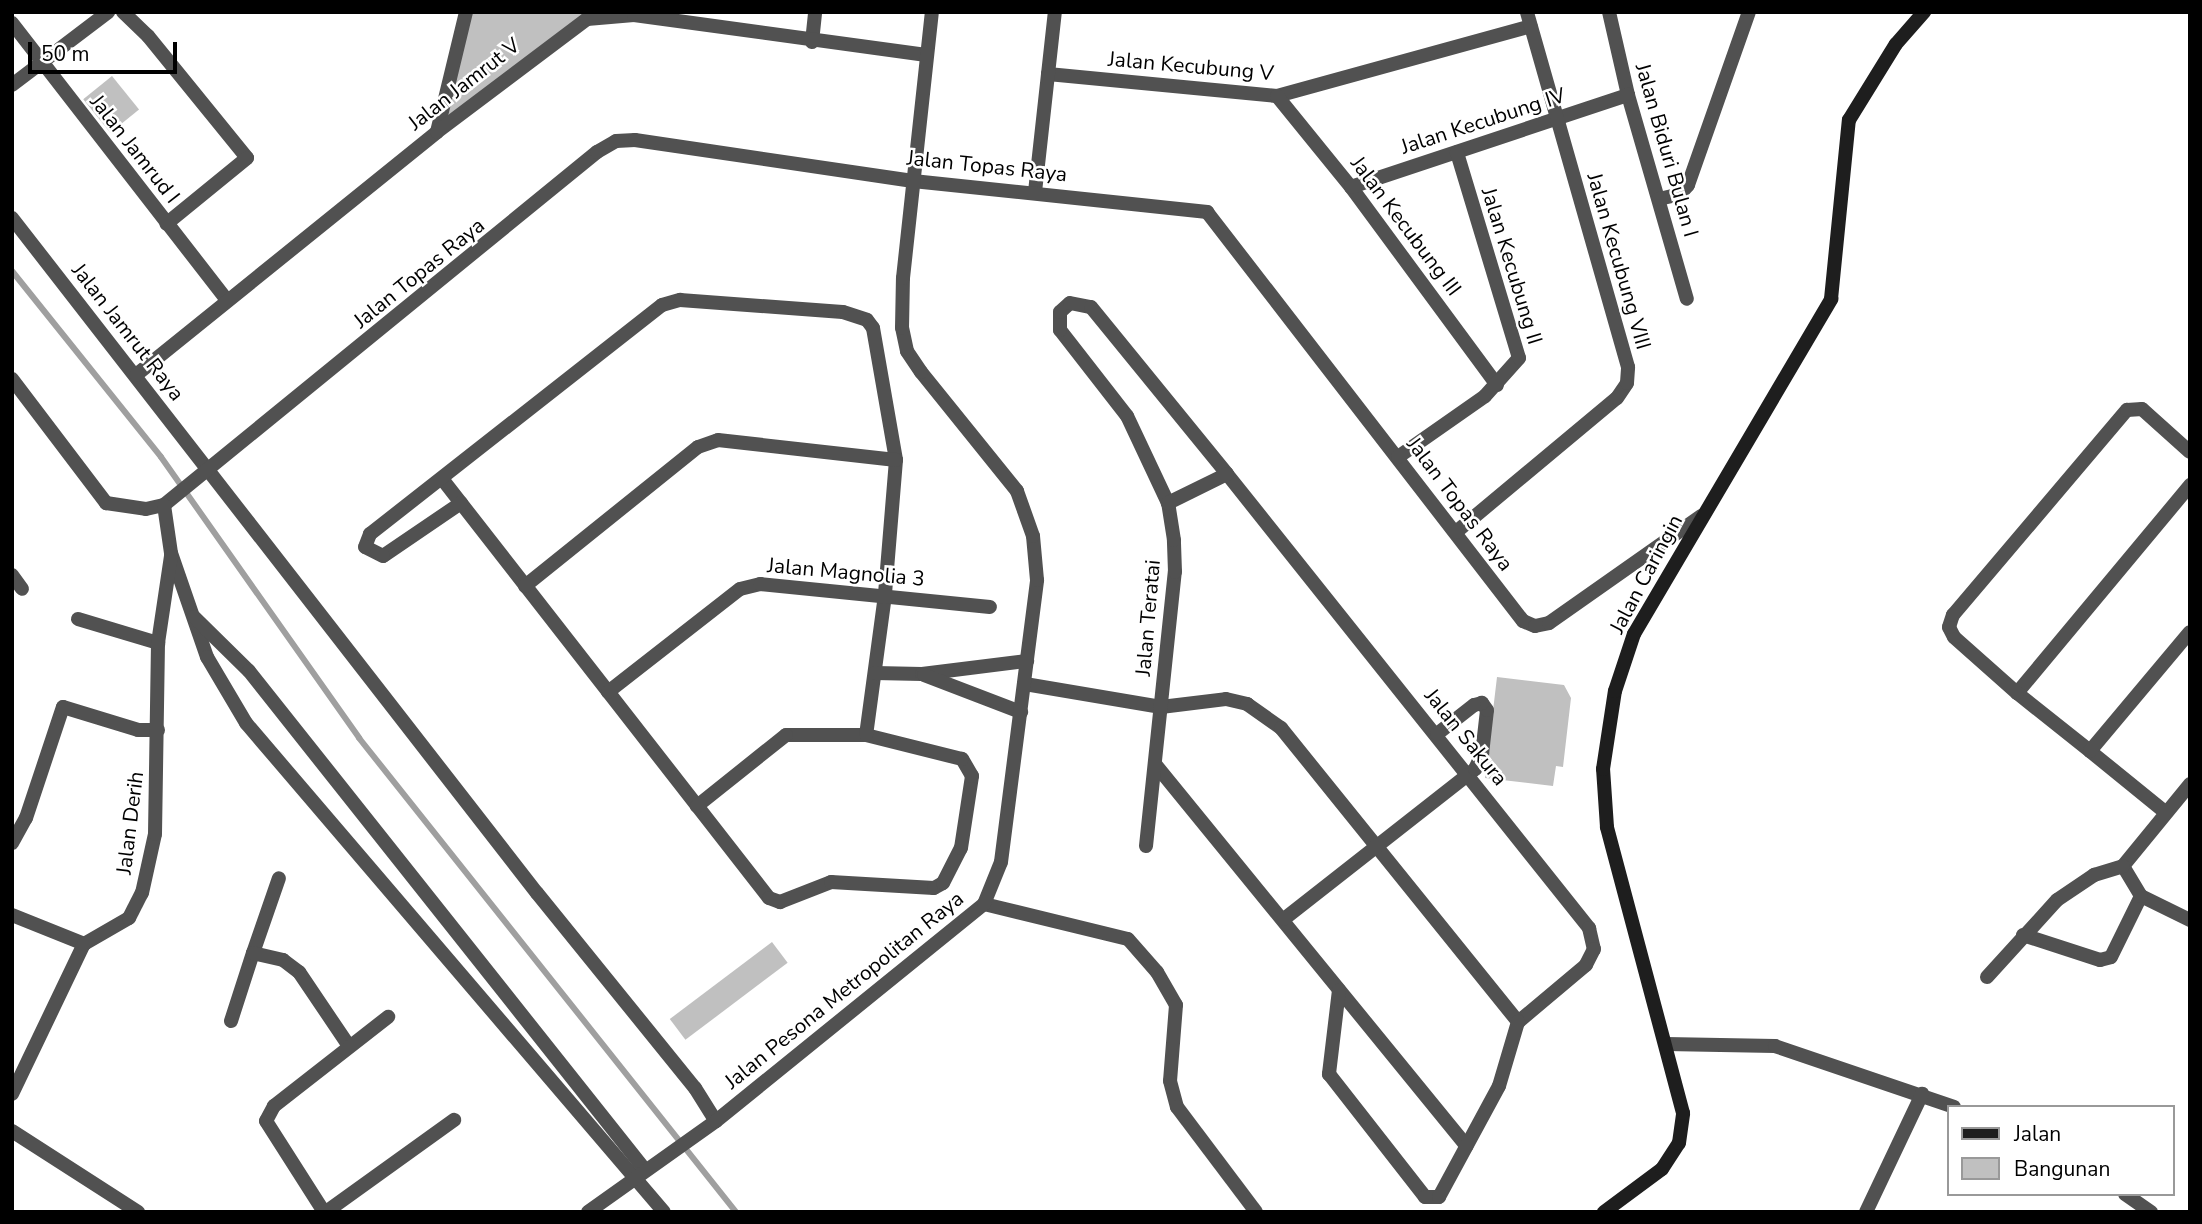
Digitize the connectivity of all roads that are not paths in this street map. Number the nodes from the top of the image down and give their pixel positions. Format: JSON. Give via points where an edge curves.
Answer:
{"nodes":[{"id":1,"x":108,"y":12,"type":"edge"},
{"id":2,"x":123,"y":12,"type":"edge"},
{"id":3,"x":466,"y":12,"type":"edge"},
{"id":4,"x":816,"y":12,"type":"edge"},
{"id":5,"x":932,"y":12,"type":"edge"},
{"id":6,"x":1055,"y":12,"type":"edge"},
{"id":7,"x":1609,"y":12,"type":"edge"},
{"id":8,"x":1749,"y":12,"type":"edge"},
{"id":9,"x":1924,"y":12,"type":"edge"},
{"id":10,"x":612,"y":14,"type":"edge"},
{"id":11,"x":1529,"y":19,"type":"edge"},
{"id":12,"x":12,"y":23,"type":"edge"},
{"id":13,"x":812,"y":42,"type":"junction"},
{"id":14,"x":926,"y":55,"type":"junction"},
{"id":15,"x":43,"y":63,"type":"junction"},
{"id":16,"x":1048,"y":74,"type":"junction"},
{"id":17,"x":12,"y":85,"type":"edge"},
{"id":18,"x":1628,"y":95,"type":"junction"},
{"id":19,"x":1278,"y":96,"type":"junction"},
{"id":20,"x":1556,"y":120,"type":"junction"},
{"id":21,"x":437,"y":132,"type":"junction"},
{"id":22,"x":1457,"y":152,"type":"junction"},
{"id":23,"x":914,"y":181,"type":"junction"},
{"id":24,"x":1351,"y":187,"type":"junction"},
{"id":25,"x":1035,"y":192,"type":"junction"},
{"id":26,"x":1659,"y":199,"type":"junction"},
{"id":27,"x":12,"y":218,"type":"edge"},
{"id":28,"x":166,"y":223,"type":"junction"},
{"id":29,"x":226,"y":299,"type":"junction"},
{"id":30,"x":1687,"y":299,"type":"dead end"},
{"id":31,"x":1060,"y":313,"type":"joint"},
{"id":32,"x":136,"y":375,"type":"junction"},
{"id":33,"x":12,"y":379,"type":"edge"},
{"id":34,"x":1497,"y":385,"type":"junction"},
{"id":35,"x":2190,"y":452,"type":"edge"},
{"id":36,"x":1398,"y":457,"type":"junction"},
{"id":37,"x":896,"y":460,"type":"junction"},
{"id":38,"x":208,"y":473,"type":"junction"},
{"id":39,"x":1227,"y":474,"type":"junction"},
{"id":40,"x":443,"y":480,"type":"junction"},
{"id":41,"x":2190,"y":485,"type":"edge"},
{"id":42,"x":168,"y":503,"type":"junction"},
{"id":43,"x":461,"y":503,"type":"junction"},
{"id":44,"x":1168,"y":503,"type":"junction"},
{"id":45,"x":1701,"y":516,"type":"junction"},
{"id":46,"x":1456,"y":532,"type":"junction"},
{"id":47,"x":171,"y":553,"type":"junction"},
{"id":48,"x":12,"y":575,"type":"edge"},
{"id":49,"x":525,"y":586,"type":"junction"},
{"id":50,"x":22,"y":589,"type":"dead end"},
{"id":51,"x":885,"y":595,"type":"junction"},
{"id":52,"x":990,"y":607,"type":"dead end"},
{"id":53,"x":193,"y":617,"type":"junction"},
{"id":54,"x":78,"y":619,"type":"dead end"},
{"id":55,"x":2190,"y":632,"type":"edge"},
{"id":56,"x":158,"y":643,"type":"junction"},
{"id":57,"x":1027,"y":661,"type":"junction"},
{"id":58,"x":875,"y":673,"type":"junction"},
{"id":59,"x":922,"y":674,"type":"junction"},
{"id":60,"x":1025,"y":684,"type":"junction"},
{"id":61,"x":608,"y":692,"type":"junction"},
{"id":62,"x":2017,"y":692,"type":"junction"},
{"id":63,"x":1161,"y":707,"type":"junction"},
{"id":64,"x":1021,"y":712,"type":"junction"},
{"id":65,"x":158,"y":730,"type":"junction"},
{"id":66,"x":1437,"y":734,"type":"junction"},
{"id":67,"x":866,"y":735,"type":"junction"},
{"id":68,"x":2090,"y":751,"type":"junction"},
{"id":69,"x":1155,"y":764,"type":"junction"},
{"id":70,"x":1469,"y":773,"type":"junction"},
{"id":71,"x":2190,"y":784,"type":"edge"},
{"id":72,"x":697,"y":806,"type":"junction"},
{"id":73,"x":2165,"y":812,"type":"junction"},
{"id":74,"x":12,"y":843,"type":"edge"},
{"id":75,"x":1146,"y":846,"type":"dead end"},
{"id":76,"x":1377,"y":849,"type":"junction"},
{"id":77,"x":2123,"y":866,"type":"junction"},
{"id":78,"x":279,"y":878,"type":"dead end"},
{"id":79,"x":2141,"y":896,"type":"junction"},
{"id":80,"x":984,"y":904,"type":"junction"},
{"id":81,"x":12,"y":915,"type":"edge"},
{"id":82,"x":1284,"y":919,"type":"junction"},
{"id":83,"x":2190,"y":920,"type":"edge"},
{"id":84,"x":2022,"y":935,"type":"junction"},
{"id":85,"x":84,"y":944,"type":"junction"},
{"id":86,"x":253,"y":953,"type":"junction"},
{"id":87,"x":1987,"y":977,"type":"dead end"},
{"id":88,"x":1339,"y":990,"type":"junction"},
{"id":89,"x":388,"y":1017,"type":"dead end"},
{"id":90,"x":231,"y":1021,"type":"dead end"},
{"id":91,"x":1518,"y":1022,"type":"junction"},
{"id":92,"x":1667,"y":1044,"type":"junction"},
{"id":93,"x":349,"y":1046,"type":"junction"},
{"id":94,"x":12,"y":1094,"type":"edge"},
{"id":95,"x":1922,"y":1094,"type":"junction"},
{"id":96,"x":1949,"y":1105,"type":"edge"},
{"id":97,"x":454,"y":1119,"type":"dead end"},
{"id":98,"x":716,"y":1121,"type":"junction"},
{"id":99,"x":12,"y":1131,"type":"edge"},
{"id":100,"x":1466,"y":1146,"type":"junction"},
{"id":101,"x":639,"y":1173,"type":"junction"},
{"id":102,"x":2128,"y":1196,"type":"edge"},
{"id":103,"x":138,"y":1212,"type":"edge"},
{"id":104,"x":325,"y":1212,"type":"edge"},
{"id":105,"x":588,"y":1212,"type":"edge"},
{"id":106,"x":664,"y":1212,"type":"edge"},
{"id":107,"x":1256,"y":1212,"type":"edge"},
{"id":108,"x":1604,"y":1212,"type":"edge"},
{"id":109,"x":1866,"y":1212,"type":"edge"},
{"id":110,"x":2151,"y":1212,"type":"edge"}],
"edges":[{"from":1,"to":15,"type":"street"},
{"from":2,"to":28,"type":"street","via":[[148,36],[247,158]]},
{"from":3,"to":21,"type":"street"},
{"from":4,"to":13,"type":"street"},
{"from":5,"to":14,"type":"street","name":"Jalan Pesona Metropolitan Raya"},
{"from":6,"to":16,"type":"street"},
{"from":7,"to":18,"type":"street","name":"Jalan Biduri Bulan I"},
{"from":8,"to":26,"type":"street","via":[[1688,185],[1680,194]]},
{"from":9,"to":45,"type":"main road","name":"Jalan Caringin","via":[[1896,44],[1849,120],[1831,299]]},
{"from":10,"to":13,"type":"street","name":"Jalan Jamrut V"},
{"from":10,"to":21,"type":"street","name":"Jalan Jamrut V","via":[[571,27]]},
{"from":11,"to":19,"type":"street","name":"Jalan Kecubung V"},
{"from":11,"to":20,"type":"street","name":"Jalan Kecubung VIII"},
{"from":12,"to":15,"type":"street","name":"Jalan Jamrud I"},
{"from":13,"to":14,"type":"street","name":"Jalan Jamrut V"},
{"from":14,"to":23,"type":"street","name":"Jalan Pesona Metropolitan Raya"},
{"from":15,"to":17,"type":"street"},
{"from":15,"to":28,"type":"street","name":"Jalan Jamrud I"},
{"from":16,"to":19,"type":"street","name":"Jalan Kecubung V"},
{"from":16,"to":25,"type":"street"},
{"from":18,"to":20,"type":"street","name":"Jalan Kecubung IV"},
{"from":18,"to":26,"type":"street","name":"Jalan Biduri Bulan I"},
{"from":19,"to":24,"type":"street","name":"Jalan Kecubung III"},
{"from":20,"to":22,"type":"street","name":"Jalan Kecubung IV"},
{"from":20,"to":46,"type":"street","name":"Jalan Kecubung VIII","via":[[1628,367],[1627,383],[1617,398]]},
{"from":21,"to":29,"type":"street","name":"Jalan Jamrut V"},
{"from":22,"to":24,"type":"street","name":"Jalan Kecubung IV"},
{"from":22,"to":34,"type":"street","name":"Jalan Kecubung II","via":[[1519,353]]},
{"from":23,"to":25,"type":"street","name":"Jalan Topas Raya"},
{"from":23,"to":38,"type":"street","name":"Jalan Topas Raya","via":[[616,141],[569,174]]},
{"from":23,"to":57,"type":"street","name":"Jalan Pesona Metropolitan Raya","via":[[903,278],[902,327],[907,351],[1017,491],[1034,536],[1037,580]]},
{"from":24,"to":34,"type":"street","name":"Jalan Kecubung III"},
{"from":25,"to":36,"type":"street","name":"Jalan Topas Raya","via":[[1207,212]]},
{"from":26,"to":30,"type":"street","name":"Jalan Biduri Bulan I"},
{"from":27,"to":32,"type":"street","name":"Jalan Jamrut Raya"},
{"from":28,"to":29,"type":"street","name":"Jalan Jamrud I"},
{"from":29,"to":32,"type":"street","name":"Jalan Jamrut V"},
{"from":31,"to":39,"type":"street","name":"Jalan Sakura","via":[[1070,303],[1091,307]]},
{"from":31,"to":44,"type":"street","name":"Jalan Teratai","via":[[1060,330],[1127,416]]},
{"from":32,"to":38,"type":"street","name":"Jalan Jamrut Raya"},
{"from":33,"to":42,"type":"street","via":[[106,503],[136,509]]},
{"from":34,"to":36,"type":"street"},
{"from":35,"to":62,"type":"street","via":[[2143,409],[2127,410],[1954,615],[1949,627],[1954,637]]},
{"from":36,"to":46,"type":"street","name":"Jalan Topas Raya"},
{"from":37,"to":40,"type":"street","via":[[873,328],[867,320],[844,312],[680,300],[662,306]]},
{"from":37,"to":49,"type":"street","via":[[718,440],[698,447]]},
{"from":37,"to":51,"type":"street"},
{"from":38,"to":42,"type":"street","name":"Jalan Topas Raya"},
{"from":38,"to":98,"type":"street","name":"Jalan Jamrut Raya","via":[[695,1088]]},
{"from":39,"to":44,"type":"street"},
{"from":39,"to":66,"type":"street","name":"Jalan Sakura"},
{"from":40,"to":43,"type":"street"},
{"from":40,"to":43,"type":"street","via":[[370,534],[365,547],[383,556]]},
{"from":41,"to":62,"type":"street"},
{"from":42,"to":47,"type":"street"},
{"from":43,"to":49,"type":"street"},
{"from":44,"to":63,"type":"street","name":"Jalan Teratai","via":[[1175,572]]},
{"from":45,"to":46,"type":"street","name":"Jalan Topas Raya","via":[[1549,622],[1535,626],[1523,621]]},
{"from":45,"to":92,"type":"main road","name":"Jalan Caringin","via":[[1634,634],[1606,727],[1603,769],[1607,827]]},
{"from":47,"to":53,"type":"street"},
{"from":47,"to":56,"type":"street","name":"Jalan Derih"},
{"from":48,"to":50,"type":"street"},
{"from":49,"to":61,"type":"street"},
{"from":51,"to":52,"type":"street","name":"Jalan Magnolia 3"},
{"from":51,"to":58,"type":"street"},
{"from":51,"to":61,"type":"street","name":"Jalan Magnolia 3","via":[[760,584],[740,589]]},
{"from":53,"to":101,"type":"street","via":[[250,671]]},
{"from":53,"to":101,"type":"street","via":[[218,680],[246,723]]},
{"from":54,"to":56,"type":"street"},
{"from":55,"to":68,"type":"street"},
{"from":56,"to":65,"type":"street","name":"Jalan Derih"},
{"from":57,"to":59,"type":"street"},
{"from":57,"to":60,"type":"street","name":"Jalan Pesona Metropolitan Raya"},
{"from":58,"to":59,"type":"street"},
{"from":58,"to":67,"type":"street"},
{"from":59,"to":64,"type":"street"},
{"from":60,"to":63,"type":"street"},
{"from":60,"to":64,"type":"street","name":"Jalan Pesona Metropolitan Raya"},
{"from":61,"to":72,"type":"street"},
{"from":62,"to":68,"type":"street"},
{"from":63,"to":69,"type":"street","name":"Jalan Teratai"},
{"from":63,"to":76,"type":"street","via":[[1226,699],[1247,704],[1281,728]]},
{"from":64,"to":80,"type":"street","name":"Jalan Pesona Metropolitan Raya","via":[[1001,862]]},
{"from":65,"to":74,"type":"street","via":[[138,730],[63,707],[26,818]]},
{"from":65,"to":85,"type":"street","name":"Jalan Derih","via":[[155,834],[142,893],[130,918]]},
{"from":66,"to":70,"type":"street","name":"Jalan Sakura"},
{"from":66,"to":70,"type":"street","via":[[1482,703],[1487,710],[1482,754]]},
{"from":67,"to":72,"type":"street","via":[[786,735]]},
{"from":67,"to":72,"type":"street","via":[[950,755],[970,767],[961,848],[943,883],[934,888],[831,882],[780,902],[769,898]]},
{"from":68,"to":73,"type":"street"},
{"from":69,"to":75,"type":"street","name":"Jalan Teratai"},
{"from":69,"to":82,"type":"street"},
{"from":70,"to":76,"type":"street"},
{"from":70,"to":91,"type":"street","name":"Jalan Sakura","via":[[1589,928],[1594,948],[1586,965]]},
{"from":71,"to":73,"type":"street"},
{"from":73,"to":77,"type":"street"},
{"from":76,"to":82,"type":"street"},
{"from":76,"to":91,"type":"street"},
{"from":77,"to":79,"type":"street"},
{"from":77,"to":84,"type":"street","via":[[2076,884]]},
{"from":78,"to":86,"type":"street"},
{"from":79,"to":83,"type":"street"},
{"from":79,"to":84,"type":"street","via":[[2110,957],[2100,960]]},
{"from":80,"to":98,"type":"street","name":"Jalan Pesona Metropolitan Raya"},
{"from":80,"to":107,"type":"street","via":[[1128,939],[1157,972],[1176,1005],[1170,1080],[1177,1107]]},
{"from":81,"to":85,"type":"street"},
{"from":82,"to":88,"type":"street"},
{"from":84,"to":87,"type":"street"},
{"from":85,"to":94,"type":"street"},
{"from":86,"to":90,"type":"street"},
{"from":86,"to":93,"type":"street","via":[[283,960],[299,972]]},
{"from":88,"to":100,"type":"street"},
{"from":88,"to":100,"type":"street","via":[[1329,1073],[1425,1197],[1439,1197]]},
{"from":89,"to":93,"type":"street"},
{"from":91,"to":100,"type":"street","via":[[1499,1086]]},
{"from":92,"to":95,"type":"street","via":[[1774,1046]]},
{"from":92,"to":108,"type":"main road","name":"Jalan Caringin","via":[[1683,1112],[1679,1143],[1662,1169]]},
{"from":93,"to":104,"type":"street","via":[[274,1106],[266,1121]]},
{"from":95,"to":96,"type":"street"},
{"from":95,"to":109,"type":"street"},
{"from":97,"to":104,"type":"street"},
{"from":98,"to":101,"type":"street","name":"Jalan Pesona Metropolitan Raya","via":[[660,1164]]},
{"from":99,"to":103,"type":"street"},
{"from":101,"to":105,"type":"street","name":"Jalan Pesona Metropolitan Raya"},
{"from":101,"to":106,"type":"street"},
{"from":102,"to":110,"type":"street"}]}
